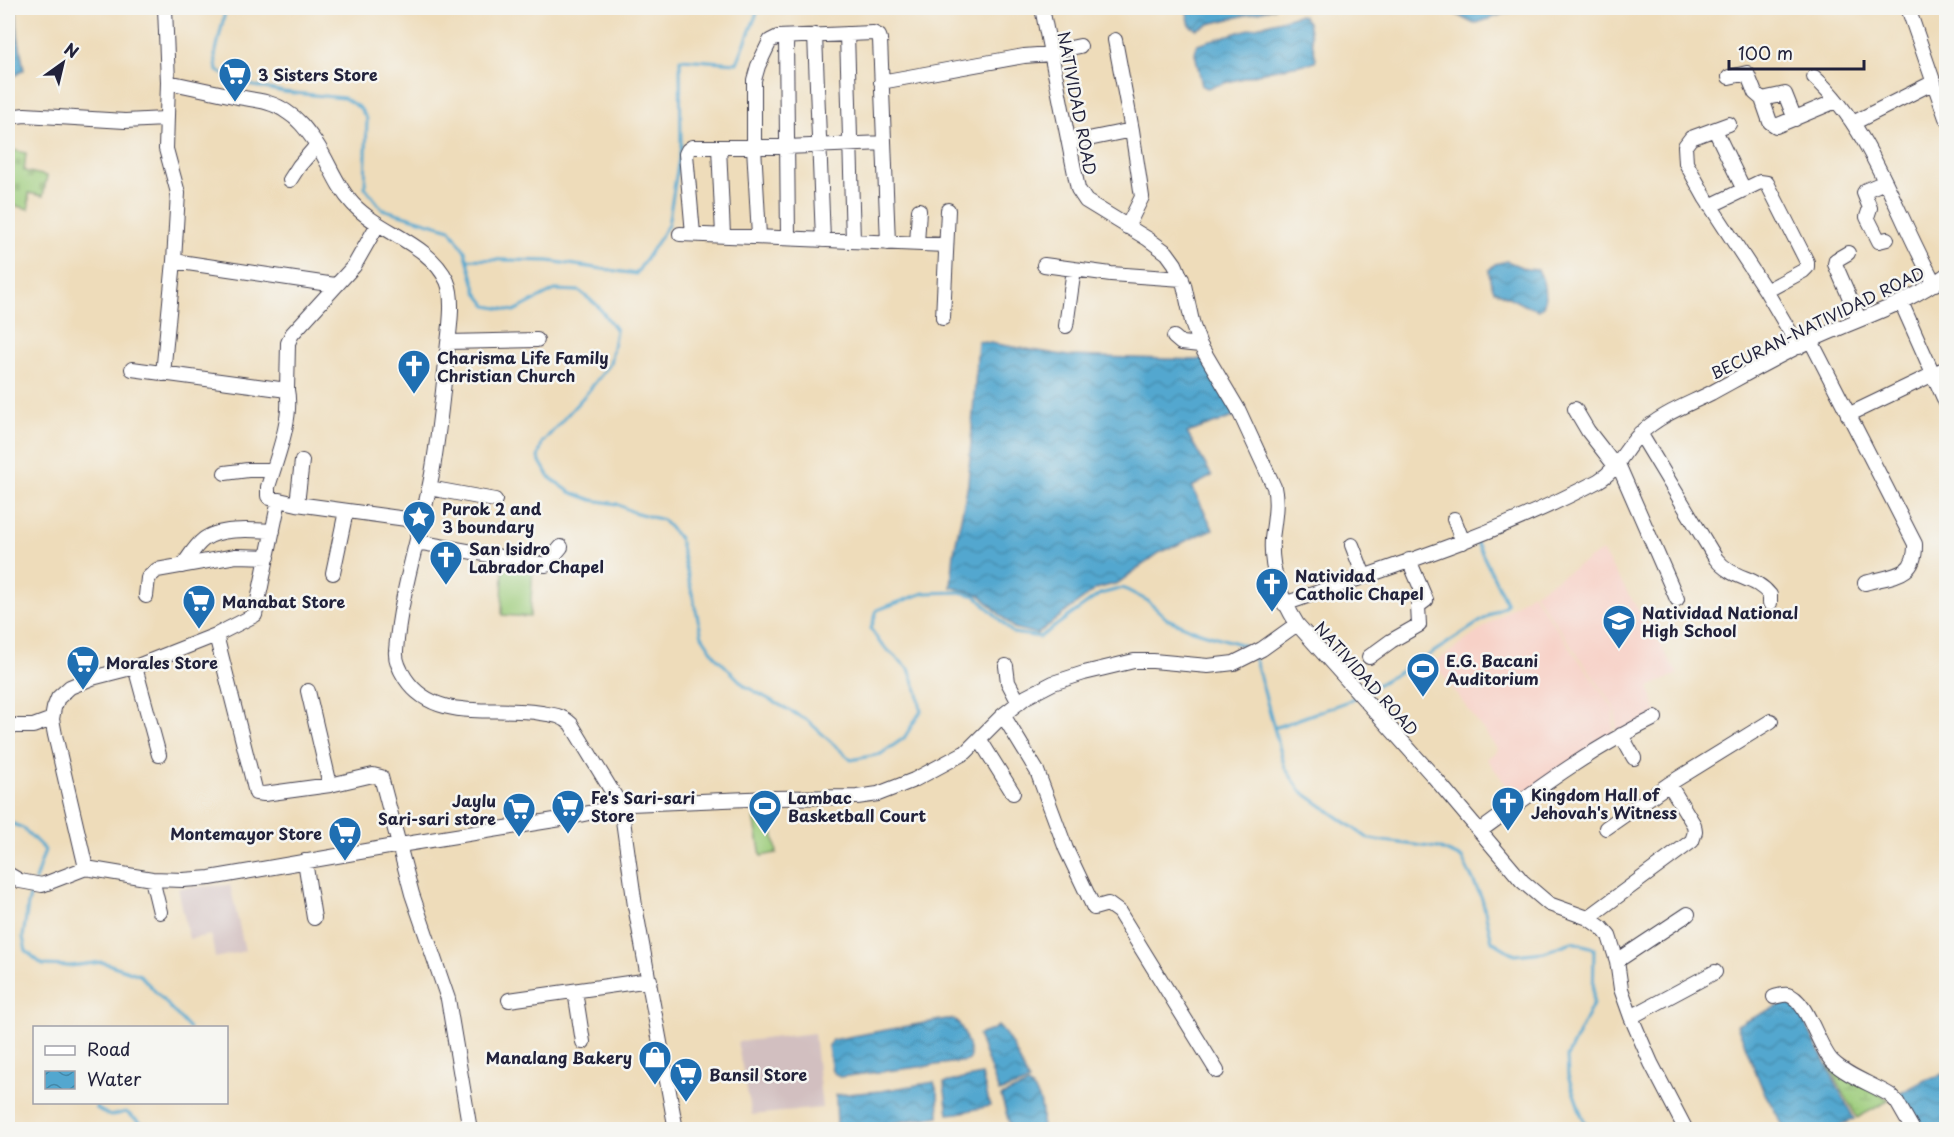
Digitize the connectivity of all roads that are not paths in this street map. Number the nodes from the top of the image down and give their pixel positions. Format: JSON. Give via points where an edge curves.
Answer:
{"nodes":[{"id":1,"x":165,"y":8,"type":"edge"},
{"id":2,"x":1042,"y":8,"type":"edge"},
{"id":3,"x":1908,"y":8,"type":"edge"},
{"id":4,"x":847,"y":34,"type":"junction"},
{"id":5,"x":815,"y":35,"type":"junction"},
{"id":6,"x":786,"y":37,"type":"junction"},
{"id":7,"x":1115,"y":40,"type":"dead end"},
{"id":8,"x":1080,"y":46,"type":"dead end"},
{"id":9,"x":1051,"y":53,"type":"junction"},
{"id":10,"x":1729,"y":77,"type":"dead end"},
{"id":11,"x":1814,"y":77,"type":"dead end"},
{"id":12,"x":168,"y":82,"type":"junction"},
{"id":13,"x":881,"y":82,"type":"junction"},
{"id":14,"x":1934,"y":82,"type":"junction"},
{"id":15,"x":1762,"y":99,"type":"junction"},
{"id":16,"x":1836,"y":101,"type":"junction"},
{"id":17,"x":1945,"y":111,"type":"edge"},
{"id":18,"x":8,"y":117,"type":"edge"},
{"id":19,"x":165,"y":119,"type":"junction"},
{"id":20,"x":1795,"y":119,"type":"junction"},
{"id":21,"x":1853,"y":123,"type":"junction"},
{"id":22,"x":1729,"y":124,"type":"dead end"},
{"id":23,"x":1132,"y":130,"type":"junction"},
{"id":24,"x":1715,"y":130,"type":"junction"},
{"id":25,"x":884,"y":142,"type":"junction"},
{"id":26,"x":851,"y":144,"type":"junction"},
{"id":27,"x":1069,"y":144,"type":"junction"},
{"id":28,"x":317,"y":145,"type":"junction"},
{"id":29,"x":819,"y":146,"type":"junction"},
{"id":30,"x":719,"y":147,"type":"junction"},
{"id":31,"x":754,"y":147,"type":"junction"},
{"id":32,"x":786,"y":147,"type":"junction"},
{"id":33,"x":290,"y":180,"type":"dead end"},
{"id":34,"x":1885,"y":182,"type":"junction"},
{"id":35,"x":1744,"y":190,"type":"junction"},
{"id":36,"x":1710,"y":206,"type":"junction"},
{"id":37,"x":920,"y":210,"type":"dead end"},
{"id":38,"x":948,"y":210,"type":"dead end"},
{"id":39,"x":378,"y":224,"type":"junction"},
{"id":40,"x":1127,"y":227,"type":"junction"},
{"id":41,"x":723,"y":236,"type":"junction"},
{"id":42,"x":759,"y":236,"type":"junction"},
{"id":43,"x":788,"y":238,"type":"junction"},
{"id":44,"x":1887,"y":239,"type":"dead end"},
{"id":45,"x":823,"y":240,"type":"junction"},
{"id":46,"x":854,"y":241,"type":"junction"},
{"id":47,"x":888,"y":243,"type":"junction"},
{"id":48,"x":917,"y":244,"type":"junction"},
{"id":49,"x":946,"y":245,"type":"junction"},
{"id":50,"x":1848,"y":253,"type":"dead end"},
{"id":51,"x":174,"y":261,"type":"junction"},
{"id":52,"x":1044,"y":265,"type":"dead end"},
{"id":53,"x":1074,"y":269,"type":"junction"},
{"id":54,"x":1182,"y":279,"type":"junction"},
{"id":55,"x":1941,"y":279,"type":"edge"},
{"id":56,"x":335,"y":285,"type":"junction"},
{"id":57,"x":1766,"y":291,"type":"junction"},
{"id":58,"x":1901,"y":302,"type":"junction"},
{"id":59,"x":943,"y":318,"type":"dead end"},
{"id":60,"x":1859,"y":319,"type":"junction"},
{"id":61,"x":1066,"y":326,"type":"dead end"},
{"id":62,"x":1174,"y":337,"type":"dead end"},
{"id":63,"x":537,"y":340,"type":"dead end"},
{"id":64,"x":448,"y":342,"type":"junction"},
{"id":65,"x":1805,"y":344,"type":"junction"},
{"id":66,"x":1200,"y":345,"type":"junction"},
{"id":67,"x":1947,"y":368,"type":"edge"},
{"id":68,"x":132,"y":369,"type":"dead end"},
{"id":69,"x":163,"y":374,"type":"junction"},
{"id":70,"x":1933,"y":375,"type":"junction"},
{"id":71,"x":287,"y":390,"type":"junction"},
{"id":72,"x":1947,"y":403,"type":"edge"},
{"id":73,"x":1575,"y":409,"type":"dead end"},
{"id":74,"x":1848,"y":415,"type":"junction"},
{"id":75,"x":1641,"y":433,"type":"junction"},
{"id":76,"x":302,"y":461,"type":"dead end"},
{"id":77,"x":1617,"y":465,"type":"junction"},
{"id":78,"x":273,"y":470,"type":"junction"},
{"id":79,"x":225,"y":473,"type":"dead end"},
{"id":80,"x":429,"y":488,"type":"junction"},
{"id":81,"x":279,"y":500,"type":"junction"},
{"id":82,"x":495,"y":500,"type":"dead end"},
{"id":83,"x":297,"y":504,"type":"junction"},
{"id":84,"x":346,"y":511,"type":"junction"},
{"id":85,"x":1454,"y":519,"type":"dead end"},
{"id":86,"x":421,"y":521,"type":"junction"},
{"id":87,"x":273,"y":531,"type":"junction"},
{"id":88,"x":417,"y":542,"type":"junction"},
{"id":89,"x":1464,"y":542,"type":"junction"},
{"id":90,"x":1352,"y":544,"type":"dead end"},
{"id":91,"x":561,"y":547,"type":"dead end"},
{"id":92,"x":268,"y":557,"type":"junction"},
{"id":93,"x":1409,"y":560,"type":"junction"},
{"id":94,"x":182,"y":566,"type":"junction"},
{"id":95,"x":333,"y":573,"type":"dead end"},
{"id":96,"x":1364,"y":576,"type":"junction"},
{"id":97,"x":1865,"y":583,"type":"dead end"},
{"id":98,"x":146,"y":596,"type":"dead end"},
{"id":99,"x":1677,"y":599,"type":"dead end"},
{"id":100,"x":1770,"y":603,"type":"dead end"},
{"id":101,"x":1284,"y":604,"type":"junction"},
{"id":102,"x":1297,"y":624,"type":"junction"},
{"id":103,"x":216,"y":635,"type":"junction"},
{"id":104,"x":1369,"y":657,"type":"dead end"},
{"id":105,"x":1006,"y":666,"type":"dead end"},
{"id":106,"x":135,"y":667,"type":"junction"},
{"id":107,"x":308,"y":691,"type":"dead end"},
{"id":108,"x":1019,"y":703,"type":"junction"},
{"id":109,"x":1003,"y":715,"type":"junction"},
{"id":110,"x":1654,"y":718,"type":"dead end"},
{"id":111,"x":52,"y":719,"type":"junction"},
{"id":112,"x":1771,"y":721,"type":"dead end"},
{"id":113,"x":8,"y":726,"type":"edge"},
{"id":114,"x":1621,"y":735,"type":"junction"},
{"id":115,"x":980,"y":740,"type":"junction"},
{"id":116,"x":159,"y":755,"type":"dead end"},
{"id":117,"x":1634,"y":758,"type":"dead end"},
{"id":118,"x":1669,"y":784,"type":"junction"},
{"id":119,"x":330,"y":785,"type":"junction"},
{"id":120,"x":1013,"y":793,"type":"dead end"},
{"id":121,"x":621,"y":806,"type":"junction"},
{"id":122,"x":1605,"y":828,"type":"dead end"},
{"id":123,"x":1480,"y":831,"type":"junction"},
{"id":124,"x":400,"y":844,"type":"junction"},
{"id":125,"x":305,"y":861,"type":"junction"},
{"id":126,"x":86,"y":868,"type":"junction"},
{"id":127,"x":8,"y":874,"type":"edge"},
{"id":128,"x":152,"y":879,"type":"junction"},
{"id":129,"x":160,"y":912,"type":"dead end"},
{"id":130,"x":1688,"y":914,"type":"dead end"},
{"id":131,"x":314,"y":918,"type":"dead end"},
{"id":132,"x":1588,"y":918,"type":"junction"},
{"id":133,"x":1617,"y":961,"type":"junction"},
{"id":134,"x":1715,"y":972,"type":"dead end"},
{"id":135,"x":650,"y":980,"type":"junction"},
{"id":136,"x":575,"y":991,"type":"junction"},
{"id":137,"x":1774,"y":997,"type":"dead end"},
{"id":138,"x":509,"y":1000,"type":"dead end"},
{"id":139,"x":1631,"y":1017,"type":"junction"},
{"id":140,"x":583,"y":1042,"type":"dead end"},
{"id":141,"x":1217,"y":1071,"type":"dead end"},
{"id":142,"x":470,"y":1130,"type":"edge"},
{"id":143,"x":676,"y":1130,"type":"edge"},
{"id":144,"x":1686,"y":1130,"type":"edge"},
{"id":145,"x":1913,"y":1130,"type":"edge"}],
"edges":[{"from":1,"to":12,"type":"street"},
{"from":2,"to":9,"type":"street","name":"NATIVIDAD ROAD"},
{"from":3,"to":14,"type":"street"},
{"from":4,"to":5,"type":"street"},
{"from":4,"to":13,"type":"street","via":[[879,36]]},
{"from":4,"to":26,"type":"street"},
{"from":5,"to":6,"type":"street"},
{"from":5,"to":29,"type":"street"},
{"from":6,"to":31,"type":"street","via":[[770,41],[756,73]]},
{"from":6,"to":32,"type":"street"},
{"from":7,"to":23,"type":"street"},
{"from":8,"to":9,"type":"street"},
{"from":9,"to":13,"type":"street"},
{"from":9,"to":27,"type":"street","name":"NATIVIDAD ROAD"},
{"from":10,"to":15,"type":"street","via":[[1747,73],[1755,93]]},
{"from":11,"to":16,"type":"street"},
{"from":12,"to":19,"type":"street"},
{"from":12,"to":28,"type":"street","via":[[269,102],[302,123]]},
{"from":13,"to":25,"type":"street"},
{"from":14,"to":17,"type":"street"},
{"from":14,"to":21,"type":"street"},
{"from":15,"to":20,"type":"street","via":[[1785,94]]},
{"from":15,"to":20,"type":"street","via":[[1773,125]]},
{"from":16,"to":20,"type":"street"},
{"from":16,"to":21,"type":"street"},
{"from":18,"to":19,"type":"street"},
{"from":19,"to":51,"type":"street","via":[[168,162],[178,193]]},
{"from":21,"to":34,"type":"street"},
{"from":22,"to":24,"type":"street"},
{"from":23,"to":27,"type":"street"},
{"from":23,"to":40,"type":"street","via":[[1142,197]]},
{"from":24,"to":35,"type":"street"},
{"from":24,"to":36,"type":"street","via":[[1691,138],[1685,146],[1688,167]]},
{"from":25,"to":26,"type":"street"},
{"from":25,"to":47,"type":"street"},
{"from":26,"to":29,"type":"street"},
{"from":26,"to":46,"type":"street"},
{"from":27,"to":40,"type":"street","name":"NATIVIDAD ROAD","via":[[1081,195]]},
{"from":28,"to":33,"type":"street"},
{"from":28,"to":39,"type":"street","via":[[350,200]]},
{"from":29,"to":32,"type":"street"},
{"from":29,"to":45,"type":"street"},
{"from":30,"to":31,"type":"street"},
{"from":30,"to":41,"type":"street"},
{"from":30,"to":41,"type":"street","via":[[688,150],[687,234]]},
{"from":31,"to":32,"type":"street"},
{"from":31,"to":42,"type":"street"},
{"from":32,"to":43,"type":"street"},
{"from":34,"to":44,"type":"street","via":[[1864,193],[1870,208],[1867,217],[1876,237],[1879,241]]},
{"from":34,"to":55,"type":"street","via":[[1920,257]]},
{"from":35,"to":36,"type":"street"},
{"from":35,"to":57,"type":"street","via":[[1767,183],[1807,262],[1803,271]]},
{"from":36,"to":57,"type":"street"},
{"from":37,"to":48,"type":"street"},
{"from":38,"to":49,"type":"street"},
{"from":39,"to":56,"type":"street","via":[[354,266]]},
{"from":39,"to":64,"type":"street","via":[[432,260],[448,283]]},
{"from":40,"to":54,"type":"street","name":"NATIVIDAD ROAD","via":[[1167,253]]},
{"from":41,"to":42,"type":"street"},
{"from":42,"to":43,"type":"street"},
{"from":43,"to":45,"type":"street"},
{"from":45,"to":46,"type":"street"},
{"from":46,"to":47,"type":"street"},
{"from":47,"to":48,"type":"street"},
{"from":48,"to":49,"type":"street"},
{"from":49,"to":59,"type":"street"},
{"from":50,"to":60,"type":"street","via":[[1835,264]]},
{"from":51,"to":56,"type":"street"},
{"from":51,"to":69,"type":"street"},
{"from":52,"to":53,"type":"street"},
{"from":53,"to":54,"type":"street"},
{"from":53,"to":61,"type":"street"},
{"from":54,"to":66,"type":"street","name":"NATIVIDAD ROAD"},
{"from":55,"to":58,"type":"street","name":"BECURAN-NATIVIDAD ROAD"},
{"from":56,"to":71,"type":"street","via":[[292,334],[288,343]]},
{"from":57,"to":65,"type":"street"},
{"from":58,"to":60,"type":"street","name":"BECURAN-NATIVIDAD ROAD"},
{"from":58,"to":70,"type":"street"},
{"from":60,"to":65,"type":"street","name":"BECURAN-NATIVIDAD ROAD"},
{"from":62,"to":66,"type":"street","via":[[1181,343]]},
{"from":63,"to":64,"type":"street"},
{"from":64,"to":80,"type":"street"},
{"from":65,"to":74,"type":"street"},
{"from":65,"to":75,"type":"street","name":"BECURAN-NATIVIDAD ROAD","via":[[1664,417]]},
{"from":66,"to":101,"type":"street","name":"NATIVIDAD ROAD","via":[[1238,409],[1274,487],[1272,557]]},
{"from":67,"to":70,"type":"street"},
{"from":68,"to":69,"type":"street"},
{"from":69,"to":71,"type":"street"},
{"from":70,"to":72,"type":"street"},
{"from":70,"to":74,"type":"street"},
{"from":71,"to":78,"type":"street","via":[[286,421]]},
{"from":73,"to":77,"type":"street"},
{"from":74,"to":97,"type":"street","via":[[1915,544],[1914,561],[1907,570]]},
{"from":75,"to":77,"type":"street","name":"BECURAN-NATIVIDAD ROAD"},
{"from":75,"to":100,"type":"street","via":[[1721,566],[1736,577],[1757,583],[1770,595]]},
{"from":76,"to":83,"type":"street"},
{"from":77,"to":89,"type":"street","name":"BECURAN-NATIVIDAD ROAD","via":[[1600,479],[1547,506]]},
{"from":77,"to":99,"type":"street"},
{"from":78,"to":79,"type":"street"},
{"from":78,"to":81,"type":"street","via":[[268,496]]},
{"from":80,"to":82,"type":"street"},
{"from":80,"to":86,"type":"street"},
{"from":81,"to":83,"type":"street"},
{"from":81,"to":87,"type":"street"},
{"from":83,"to":84,"type":"street"},
{"from":84,"to":86,"type":"street"},
{"from":84,"to":95,"type":"street"},
{"from":85,"to":89,"type":"street"},
{"from":86,"to":88,"type":"street"},
{"from":87,"to":92,"type":"street"},
{"from":87,"to":94,"type":"street","via":[[211,535],[200,542]]},
{"from":88,"to":91,"type":"street","via":[[546,565]]},
{"from":88,"to":121,"type":"street","via":[[395,655],[405,678],[443,707],[533,711],[566,719]]},
{"from":89,"to":93,"type":"street","name":"BECURAN-NATIVIDAD ROAD"},
{"from":90,"to":96,"type":"street"},
{"from":92,"to":94,"type":"street","via":[[236,556]]},
{"from":92,"to":103,"type":"street","via":[[255,615]]},
{"from":93,"to":96,"type":"street","name":"BECURAN-NATIVIDAD ROAD"},
{"from":93,"to":104,"type":"street","via":[[1426,600],[1418,606],[1419,625]]},
{"from":94,"to":98,"type":"street","via":[[151,574]]},
{"from":96,"to":101,"type":"street","name":"BECURAN-NATIVIDAD ROAD"},
{"from":101,"to":102,"type":"street","name":"NATIVIDAD ROAD"},
{"from":102,"to":108,"type":"street","via":[[1234,663],[1125,663],[1053,683]]},
{"from":102,"to":123,"type":"street","name":"NATIVIDAD ROAD"},
{"from":103,"to":106,"type":"street"},
{"from":103,"to":119,"type":"street","via":[[254,791],[264,794]]},
{"from":105,"to":108,"type":"street","via":[[1010,688]]},
{"from":106,"to":111,"type":"street","via":[[70,687],[58,698]]},
{"from":106,"to":116,"type":"street"},
{"from":107,"to":119,"type":"street"},
{"from":108,"to":109,"type":"street"},
{"from":109,"to":115,"type":"street"},
{"from":109,"to":141,"type":"street","via":[[1037,771],[1066,849],[1094,908],[1108,904],[1119,912]]},
{"from":110,"to":114,"type":"street"},
{"from":111,"to":113,"type":"street","via":[[33,726]]},
{"from":111,"to":126,"type":"street"},
{"from":112,"to":118,"type":"street"},
{"from":114,"to":117,"type":"street"},
{"from":114,"to":123,"type":"street"},
{"from":115,"to":120,"type":"street"},
{"from":115,"to":121,"type":"street","via":[[966,752],[878,794]]},
{"from":118,"to":122,"type":"street"},
{"from":118,"to":132,"type":"street","via":[[1694,825],[1692,841]]},
{"from":119,"to":124,"type":"street","via":[[372,775],[381,777]]},
{"from":121,"to":124,"type":"street"},
{"from":121,"to":135,"type":"street"},
{"from":123,"to":132,"type":"street","name":"NATIVIDAD ROAD","via":[[1537,895],[1549,904]]},
{"from":124,"to":125,"type":"street"},
{"from":124,"to":142,"type":"street","via":[[412,894],[448,999]]},
{"from":125,"to":128,"type":"street","via":[[210,879]]},
{"from":125,"to":131,"type":"street"},
{"from":126,"to":127,"type":"street","via":[[42,885]]},
{"from":126,"to":128,"type":"street"},
{"from":128,"to":129,"type":"street"},
{"from":130,"to":133,"type":"street"},
{"from":132,"to":133,"type":"street","name":"NATIVIDAD ROAD","via":[[1609,936]]},
{"from":133,"to":139,"type":"street","name":"NATIVIDAD ROAD"},
{"from":134,"to":139,"type":"street"},
{"from":135,"to":136,"type":"street"},
{"from":135,"to":143,"type":"street"},
{"from":136,"to":138,"type":"street"},
{"from":136,"to":140,"type":"street"},
{"from":137,"to":145,"type":"street","via":[[1788,995],[1797,1000],[1825,1054],[1834,1064],[1890,1095]]},
{"from":139,"to":144,"type":"street","name":"NATIVIDAD ROAD"}]}
